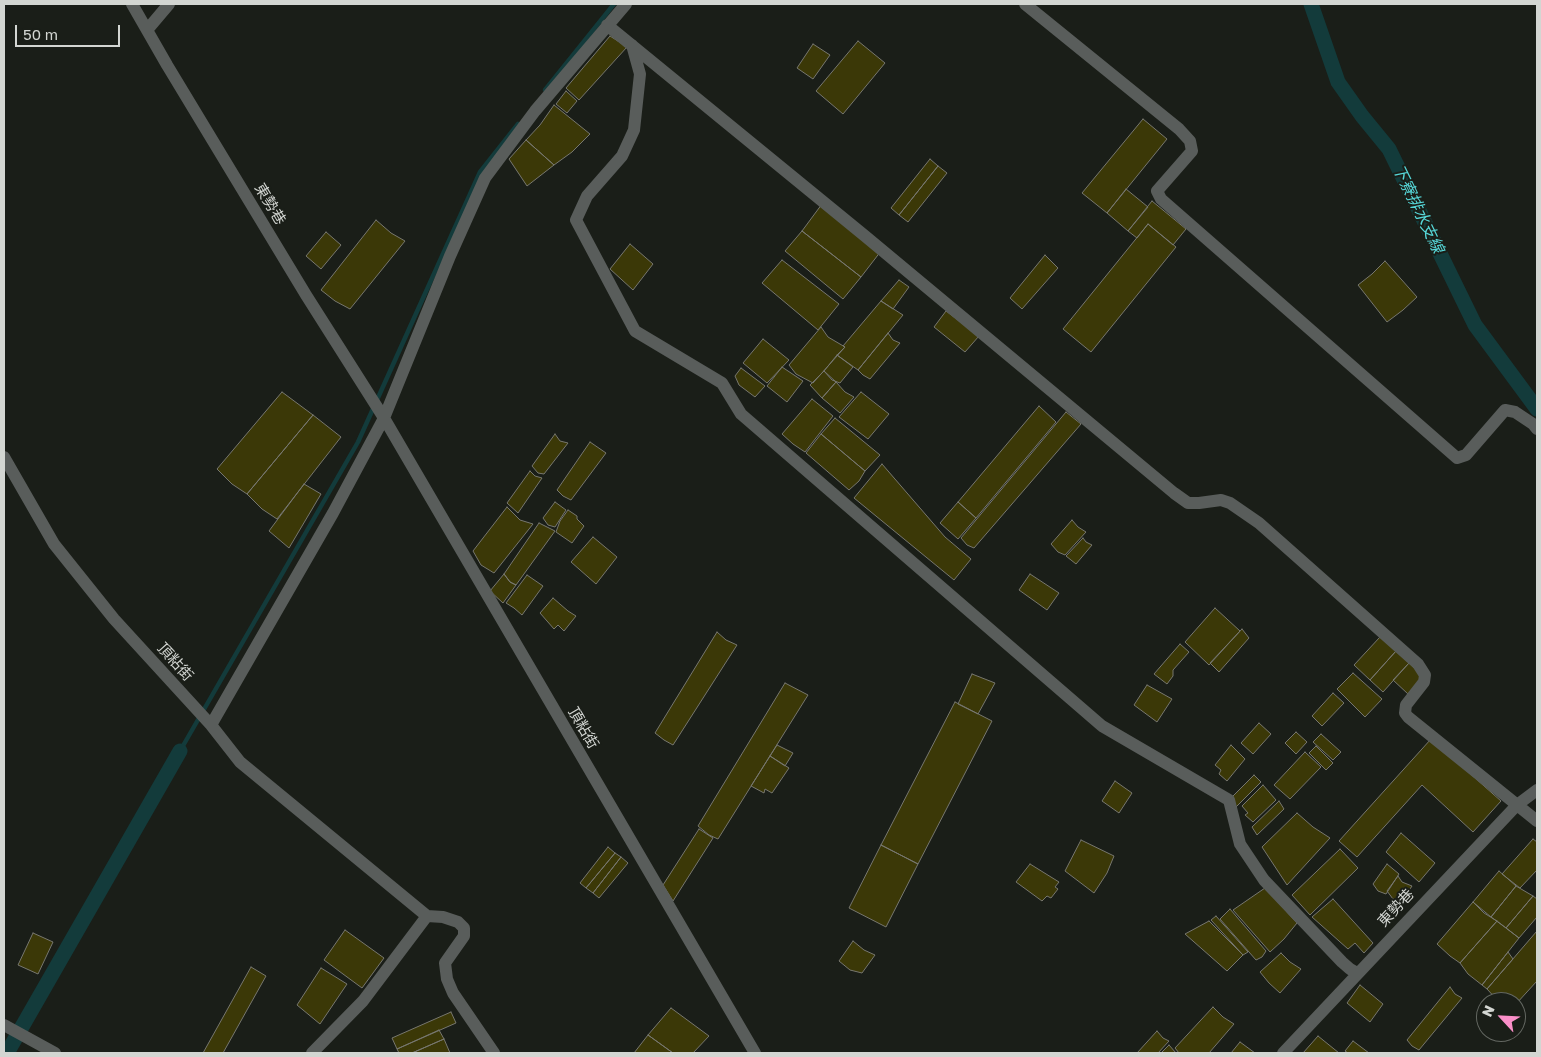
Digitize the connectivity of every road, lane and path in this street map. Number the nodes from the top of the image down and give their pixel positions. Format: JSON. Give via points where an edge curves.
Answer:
{"nodes":[{"id":1,"x":132,"y":4,"type":"edge"},
{"id":2,"x":169,"y":4,"type":"edge"},
{"id":3,"x":626,"y":4,"type":"edge"},
{"id":4,"x":1025,"y":4,"type":"edge"},
{"id":5,"x":607,"y":25,"type":"junction"},
{"id":6,"x":146,"y":30,"type":"junction"},
{"id":7,"x":632,"y":46,"type":"junction"},
{"id":8,"x":384,"y":418,"type":"junction"},
{"id":9,"x":1537,"y":429,"type":"edge"},
{"id":10,"x":4,"y":456,"type":"edge"},
{"id":11,"x":211,"y":726,"type":"junction"},
{"id":12,"x":1537,"y":790,"type":"edge"},
{"id":13,"x":1517,"y":805,"type":"junction"},
{"id":14,"x":1537,"y":821,"type":"edge"},
{"id":15,"x":427,"y":916,"type":"junction"},
{"id":16,"x":1357,"y":973,"type":"junction"},
{"id":17,"x":4,"y":1025,"type":"edge"},
{"id":18,"x":55,"y":1053,"type":"edge"},
{"id":19,"x":312,"y":1053,"type":"edge"},
{"id":20,"x":494,"y":1053,"type":"edge"},
{"id":21,"x":755,"y":1053,"type":"edge"},
{"id":22,"x":1282,"y":1053,"type":"edge"}],
"edges":[{"from":1,"to":6,"type":"street","name":"東勢巷"},
{"from":2,"to":6,"type":"street"},
{"from":3,"to":5,"type":"street"},
{"from":4,"to":9,"type":"street","via":[[1190,141],[1192,151],[1157,191],[1160,199],[1457,458],[1466,455],[1505,410],[1515,412]]},
{"from":5,"to":7,"type":"street"},
{"from":5,"to":8,"type":"street","via":[[535,111],[485,178]]},
{"from":6,"to":8,"type":"street","name":"東勢巷"},
{"from":7,"to":13,"type":"street","via":[[1174,493],[1188,502],[1220,500],[1230,503],[1260,523],[1418,664],[1425,675],[1424,682],[1406,705],[1405,713]]},
{"from":7,"to":16,"type":"street","via":[[640,74],[634,130],[622,156],[587,196],[576,220],[635,331],[722,383],[741,414],[1102,726],[1229,800],[1240,844],[1264,880],[1342,962]]},
{"from":8,"to":11,"type":"street"},
{"from":8,"to":21,"type":"street","name":"頂粘街"},
{"from":10,"to":11,"type":"street","name":"頂粘街","via":[[54,544],[114,619]]},
{"from":11,"to":15,"type":"street","name":"頂粘街","via":[[240,762]]},
{"from":12,"to":13,"type":"street","name":"東勢巷"},
{"from":13,"to":14,"type":"street"},
{"from":13,"to":16,"type":"street","name":"東勢巷"},
{"from":15,"to":19,"type":"street","via":[[363,1001]]},
{"from":15,"to":20,"type":"street","via":[[450,919],[464,928],[464,936],[445,963],[448,979],[453,992]]},
{"from":16,"to":22,"type":"street","name":"東勢巷"},
{"from":17,"to":18,"type":"street"}]}
